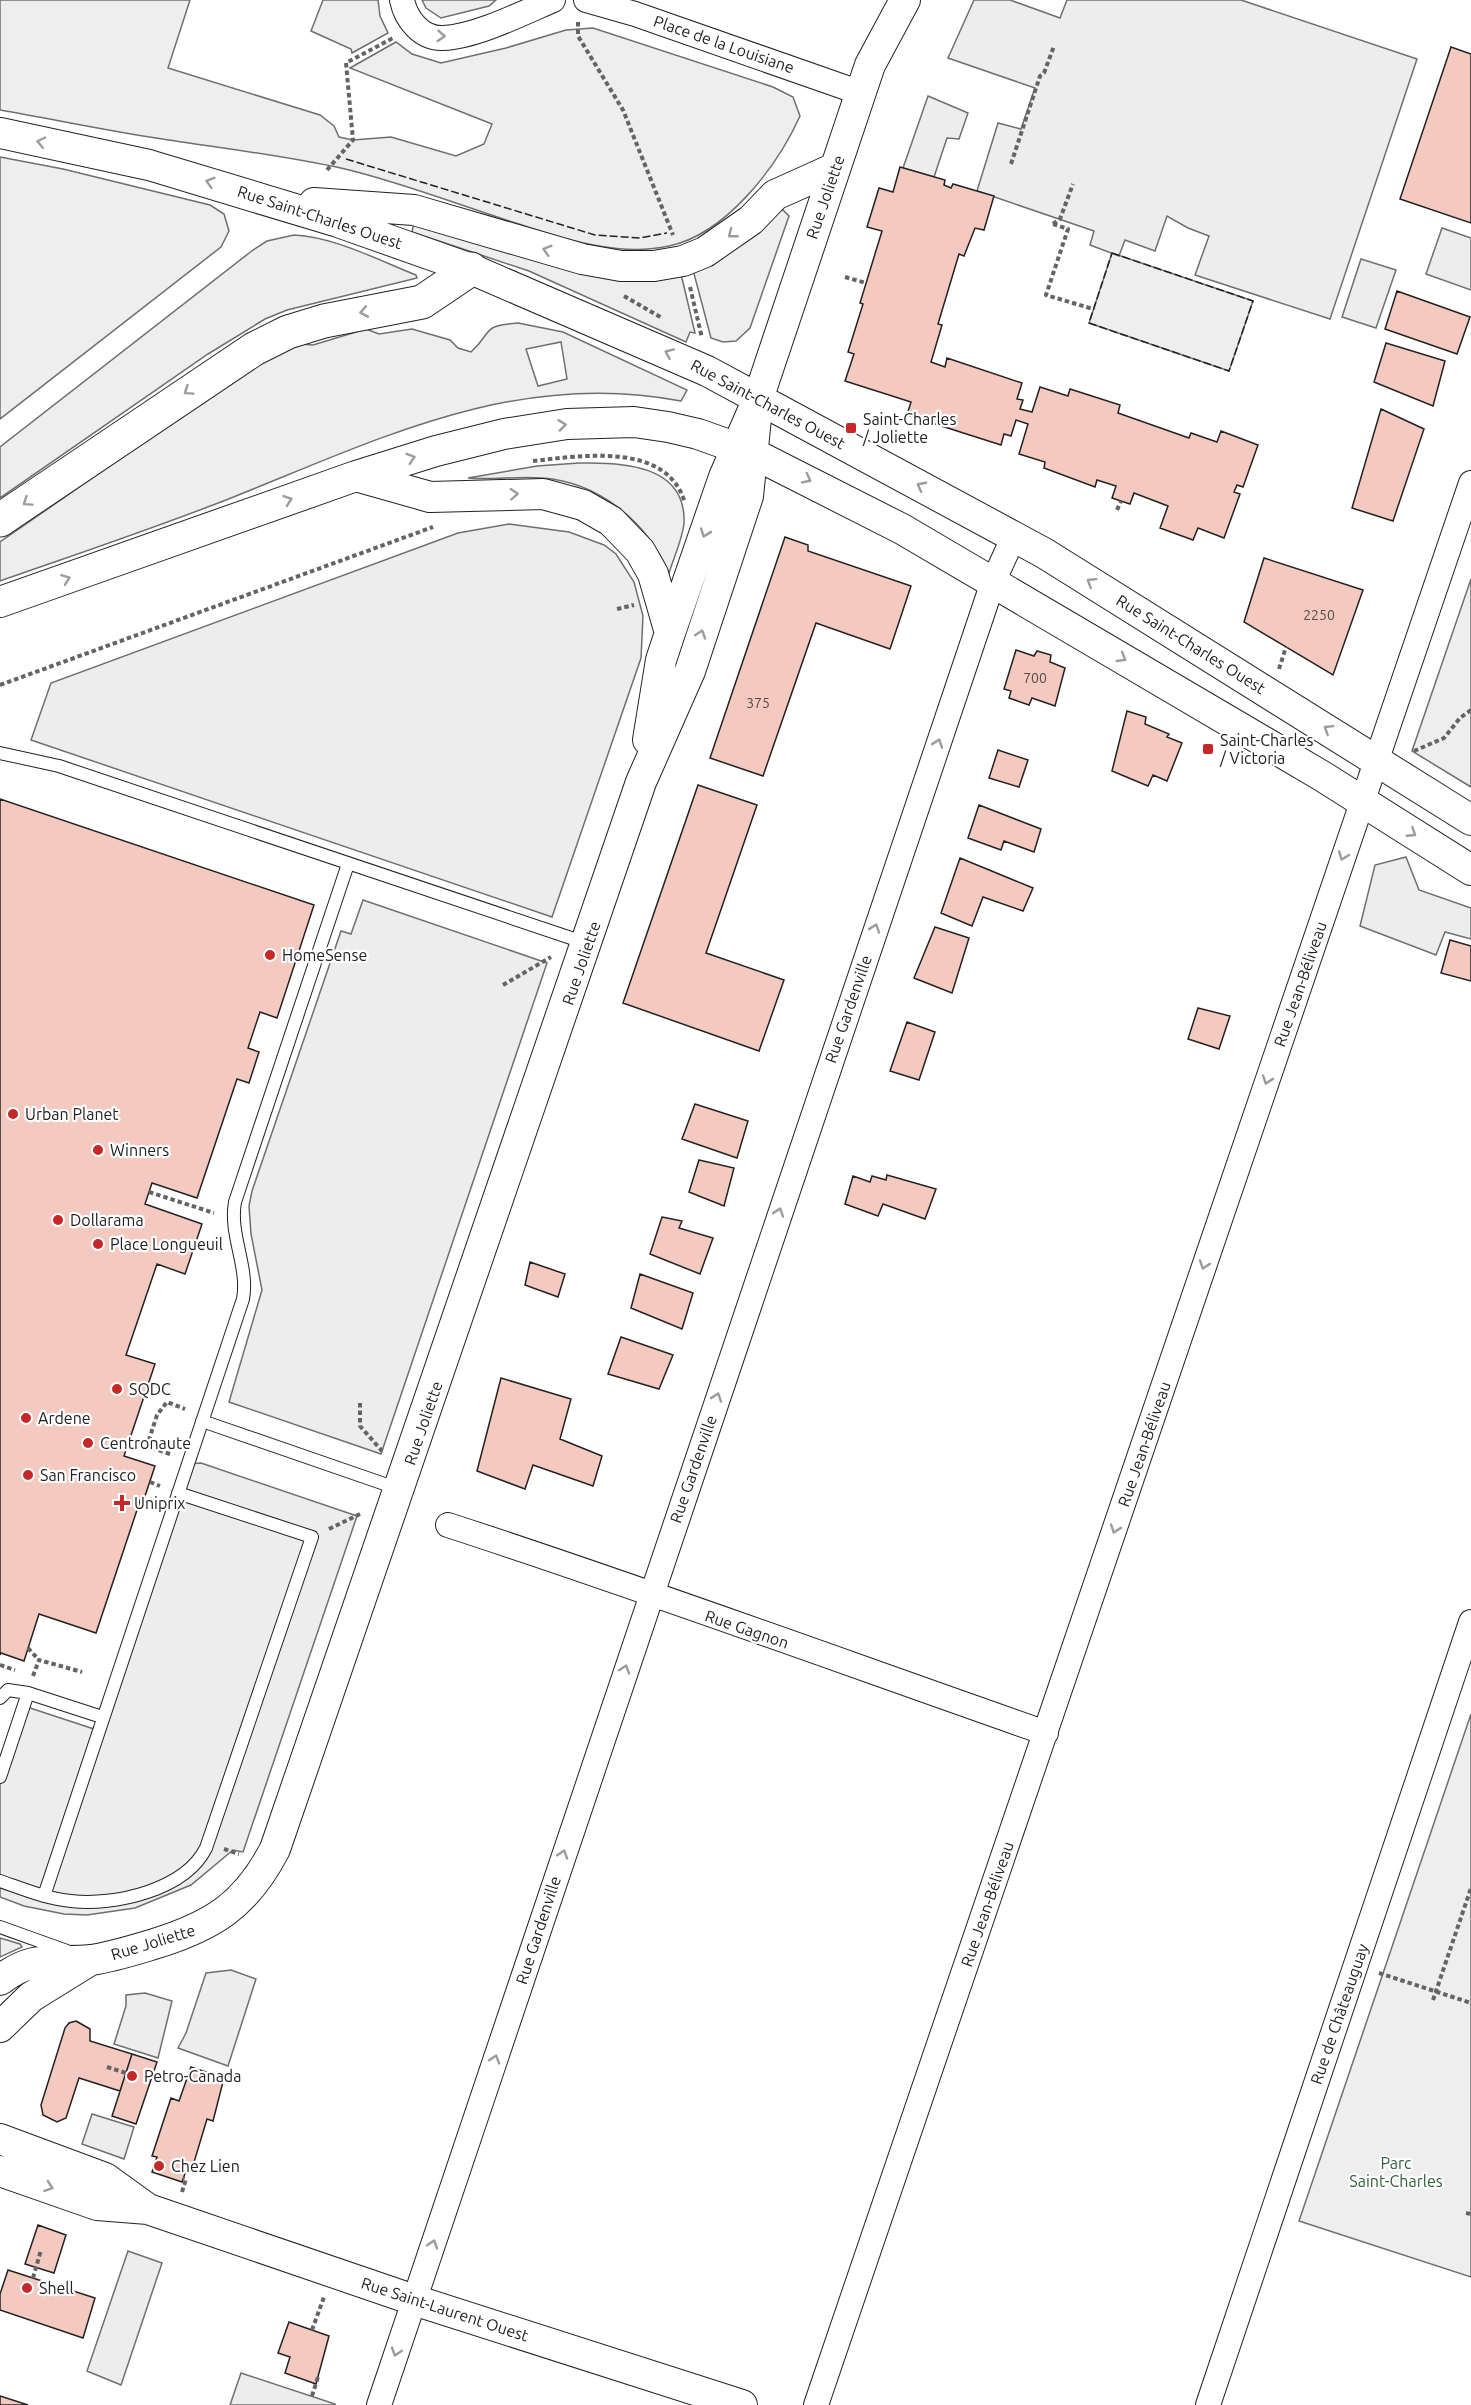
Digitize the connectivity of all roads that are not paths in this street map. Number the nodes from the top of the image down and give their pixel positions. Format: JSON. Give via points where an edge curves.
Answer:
{"nodes":[{"id":1,"x":402,"y":0,"type":"edge"},
{"id":2,"x":553,"y":0,"type":"edge"},
{"id":3,"x":586,"y":0,"type":"edge"},
{"id":4,"x":905,"y":0,"type":"edge"},
{"id":5,"x":861,"y":93,"type":"junction"},
{"id":6,"x":0,"y":134,"type":"edge"},
{"id":7,"x":835,"y":168,"type":"junction"},
{"id":8,"x":266,"y":199,"type":"junction"},
{"id":9,"x":471,"y":269,"type":"junction"},
{"id":10,"x":758,"y":399,"type":"junction"},
{"id":11,"x":745,"y":451,"type":"junction"},
{"id":12,"x":356,"y":476,"type":"junction"},
{"id":13,"x":1471,"y":483,"type":"edge"},
{"id":14,"x":0,"y":520,"type":"edge"},
{"id":15,"x":1014,"y":536,"type":"junction"},
{"id":16,"x":993,"y":582,"type":"junction"},
{"id":17,"x":4,"y":601,"type":"edge"},
{"id":18,"x":670,"y":633,"type":"junction"},
{"id":19,"x":0,"y":753,"type":"edge"},
{"id":20,"x":1378,"y":760,"type":"junction"},
{"id":21,"x":641,"y":782,"type":"junction"},
{"id":22,"x":1363,"y":801,"type":"junction"},
{"id":23,"x":1471,"y":820,"type":"edge"},
{"id":24,"x":348,"y":864,"type":"junction"},
{"id":25,"x":1471,"y":870,"type":"edge"},
{"id":26,"x":587,"y":944,"type":"junction"},
{"id":27,"x":202,"y":1421,"type":"junction"},
{"id":28,"x":400,"y":1489,"type":"junction"},
{"id":29,"x":178,"y":1493,"type":"junction"},
{"id":30,"x":447,"y":1525,"type":"dead end"},
{"id":31,"x":651,"y":1592,"type":"junction"},
{"id":32,"x":1471,"y":1622,"type":"edge"},
{"id":33,"x":28,"y":1693,"type":"junction"},
{"id":34,"x":0,"y":1698,"type":"edge"},
{"id":35,"x":102,"y":1717,"type":"junction"},
{"id":36,"x":1046,"y":1732,"type":"junction"},
{"id":37,"x":0,"y":1777,"type":"edge"},
{"id":38,"x":0,"y":1881,"type":"edge"},
{"id":39,"x":44,"y":1896,"type":"junction"},
{"id":40,"x":0,"y":1927,"type":"edge"},
{"id":41,"x":91,"y":1960,"type":"junction"},
{"id":42,"x":0,"y":1980,"type":"edge"},
{"id":43,"x":0,"y":2027,"type":"edge"},
{"id":44,"x":0,"y":2139,"type":"edge"},
{"id":45,"x":0,"y":2170,"type":"edge"},
{"id":46,"x":148,"y":2209,"type":"junction"},
{"id":47,"x":414,"y":2300,"type":"junction"},
{"id":48,"x":379,"y":2405,"type":"edge"},
{"id":49,"x":742,"y":2405,"type":"edge"},
{"id":50,"x":816,"y":2405,"type":"edge"},
{"id":51,"x":1208,"y":2405,"type":"edge"}],
"edges":[{"from":1,"to":2,"type":"street","one_way":true,"via":[[415,27],[442,38],[505,21]]},
{"from":3,"to":5,"type":"street","name":"Place de la Louisiane"},
{"from":4,"to":5,"type":"street","name":"Rue Joliette","via":[[881,42]]},
{"from":5,"to":7,"type":"street","name":"Rue Joliette"},
{"from":8,"to":6,"type":"street","name":"Rue Saint-Charles Ouest","one_way":true,"via":[[128,160]]},
{"from":7,"to":8,"type":"street","one_way":true,"via":[[775,195],[744,225],[705,252],[669,264],[640,267],[582,259],[414,210]]},
{"from":7,"to":10,"type":"street","name":"Rue Joliette"},
{"from":8,"to":9,"type":"street","name":"Rue Saint-Charles Ouest"},
{"from":10,"to":9,"type":"street","name":"Rue Saint-Charles Ouest","one_way":true,"via":[[700,367]]},
{"from":9,"to":14,"type":"highway","one_way":true,"via":[[422,302],[324,321],[254,349]]},
{"from":10,"to":11,"type":"street","name":"Rue Joliette"},
{"from":15,"to":10,"type":"street","name":"Rue Saint-Charles Ouest","one_way":true},
{"from":12,"to":11,"type":"street","one_way":true,"via":[[483,439],[567,424],[652,424],[698,434]]},
{"from":11,"to":16,"type":"street","one_way":true,"via":[[902,529]]},
{"from":11,"to":18,"type":"street","name":"Rue Joliette","one_way":true},
{"from":21,"to":11,"type":"street","name":"Rue Joliette","one_way":true,"via":[[690,671],[748,496]]},
{"from":17,"to":12,"type":"street","one_way":true},
{"from":12,"to":18,"type":"street","one_way":true,"via":[[430,497],[536,493],[556,495],[583,505],[611,521],[640,551],[653,574]]},
{"from":13,"to":20,"type":"street","name":"Rue Jean-Béliveau"},
{"from":15,"to":16,"type":"street","name":"Rue Gardenville"},
{"from":20,"to":15,"type":"street","name":"Rue Saint-Charles Ouest","one_way":true},
{"from":16,"to":22,"type":"street","one_way":true},
{"from":31,"to":16,"type":"street","name":"Rue Gardenville","one_way":true},
{"from":18,"to":21,"type":"street","name":"Rue Joliette","via":[[661,660]]},
{"from":19,"to":24,"type":"lane","via":[[38,759]]},
{"from":20,"to":22,"type":"street","name":"Rue Jean-Béliveau"},
{"from":20,"to":23,"type":"street","name":"Rue Saint-Charles Ouest"},
{"from":21,"to":26,"type":"street","name":"Rue Joliette"},
{"from":22,"to":25,"type":"street","one_way":true},
{"from":22,"to":36,"type":"street","name":"Rue Jean-Béliveau","one_way":true},
{"from":24,"to":26,"type":"lane"},
{"from":24,"to":27,"type":"lane","via":[[235,1202],[233,1219],[245,1292]]},
{"from":26,"to":28,"type":"street","name":"Rue Joliette"},
{"from":27,"to":28,"type":"lane"},
{"from":27,"to":29,"type":"lane"},
{"from":28,"to":41,"type":"street","name":"Rue Joliette","via":[[289,1814],[263,1872],[232,1908],[200,1928]]},
{"from":29,"to":35,"type":"lane"},
{"from":29,"to":39,"type":"lane","via":[[312,1537],[201,1858],[176,1878],[118,1899],[71,1901]]},
{"from":30,"to":31,"type":"street","name":"Rue Gagnon"},
{"from":31,"to":36,"type":"street","name":"Rue Gagnon","via":[[698,1612]]},
{"from":47,"to":31,"type":"street","name":"Rue Gardenville","one_way":true},
{"from":32,"to":51,"type":"street","name":"Rue de Châteauguay"},
{"from":33,"to":34,"type":"lane","via":[[8,1690]]},
{"from":33,"to":35,"type":"lane"},
{"from":33,"to":37,"type":"lane"},
{"from":35,"to":39,"type":"lane"},
{"from":36,"to":50,"type":"street","name":"Rue Jean-Béliveau"},
{"from":38,"to":39,"type":"lane"},
{"from":40,"to":41,"type":"lane"},
{"from":41,"to":42,"type":"street","name":"Rue Joliette","via":[[29,1962]]},
{"from":41,"to":43,"type":"street","name":"Rue Joliette","via":[[31,1996]]},
{"from":44,"to":46,"type":"street","name":"Rue Saint-Laurent Ouest","via":[[105,2178]]},
{"from":45,"to":46,"type":"street","name":"Rue Saint-Laurent Ouest","one_way":true,"via":[[97,2205]]},
{"from":46,"to":47,"type":"street","name":"Rue Saint-Laurent Ouest"},
{"from":47,"to":48,"type":"street","name":"Rue Gardenville","one_way":true},
{"from":47,"to":49,"type":"street","name":"Rue Saint-Laurent Ouest"}]}
